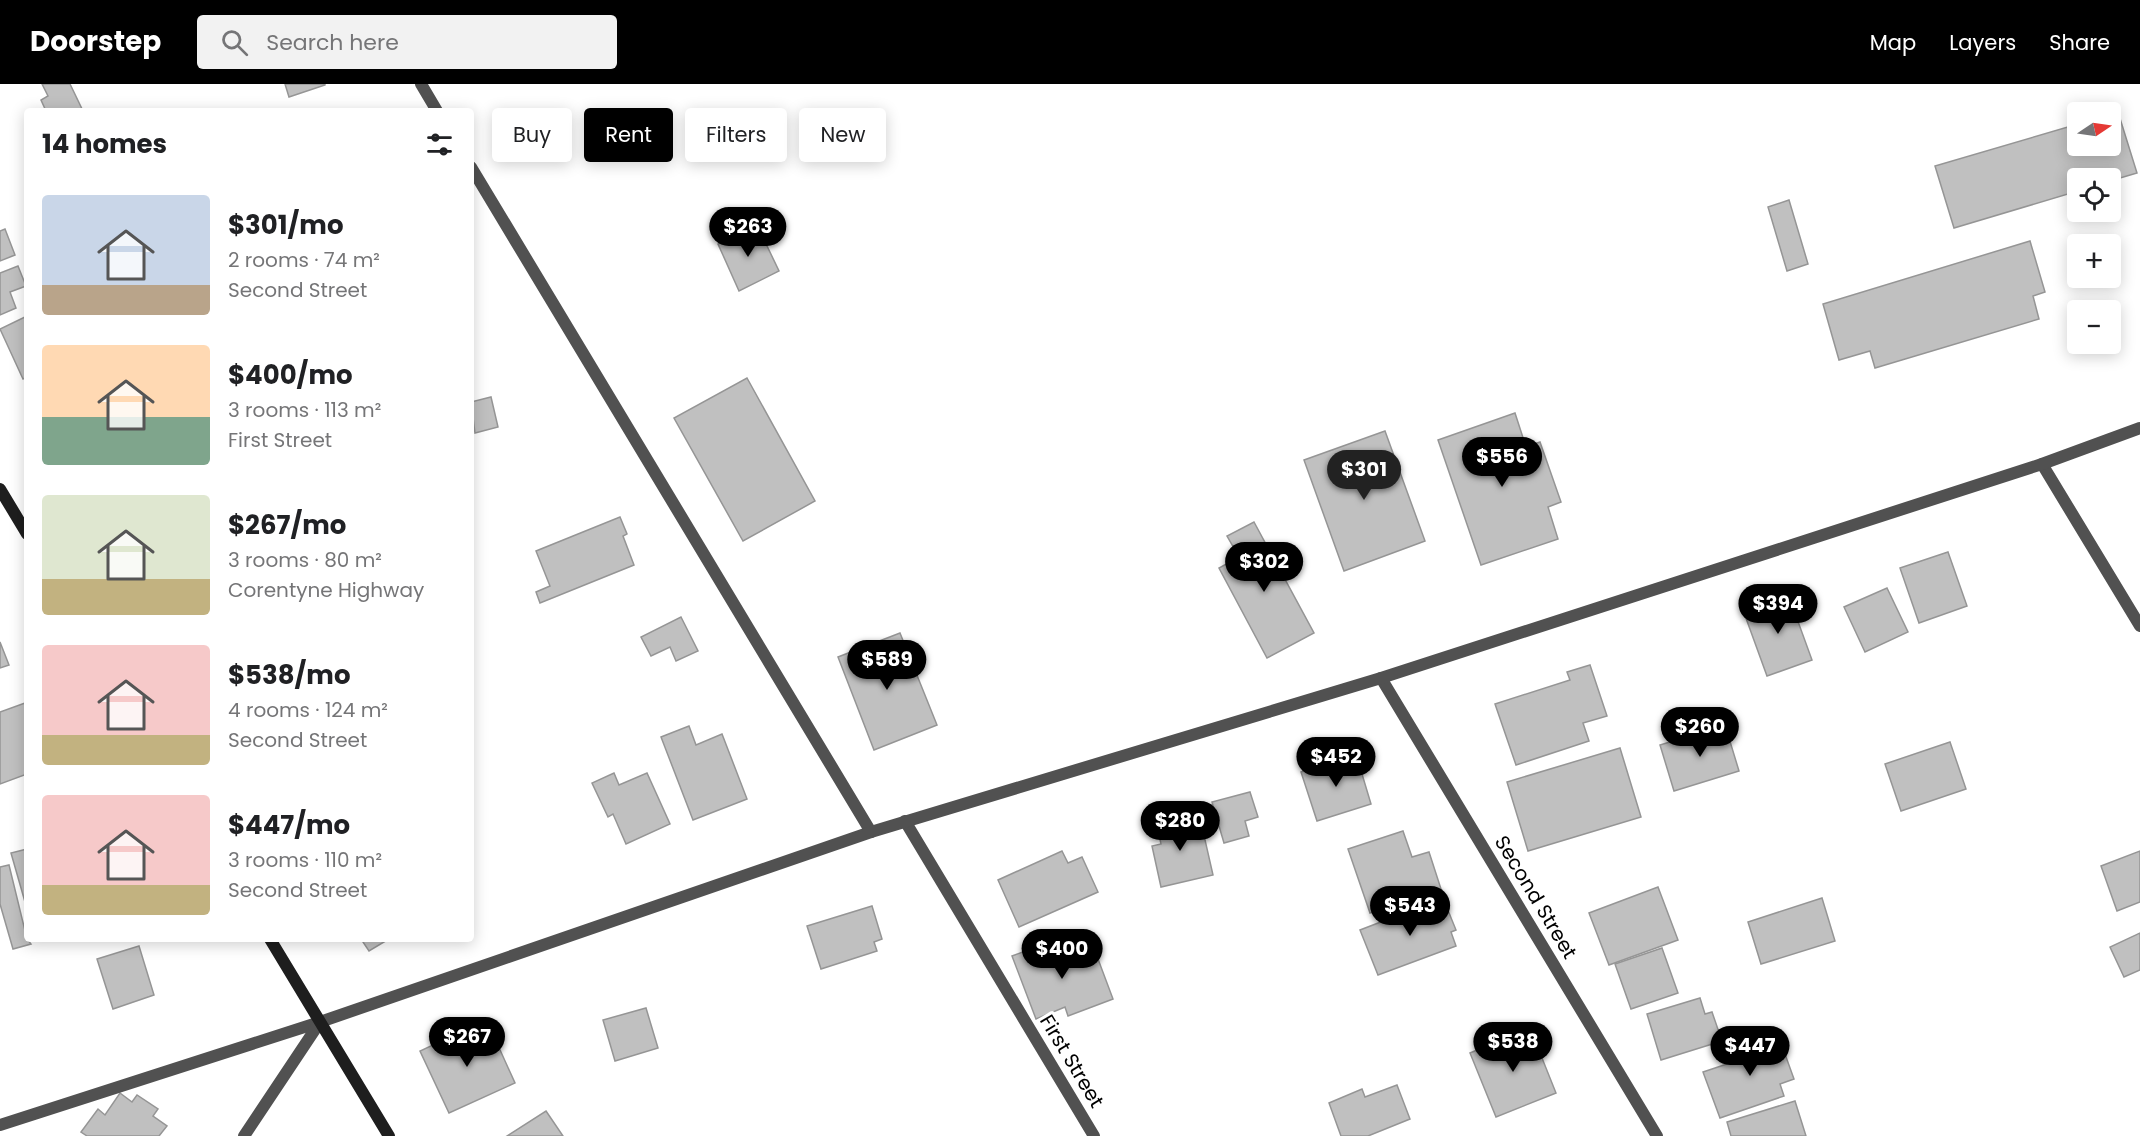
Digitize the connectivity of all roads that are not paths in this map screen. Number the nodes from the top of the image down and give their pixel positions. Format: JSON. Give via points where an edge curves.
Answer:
{"nodes":[{"id":1,"x":421,"y":84,"type":"edge"},
{"id":2,"x":435,"y":108,"type":"edge"},
{"id":3,"x":474,"y":173,"type":"edge"},
{"id":4,"x":2140,"y":428,"type":"edge"},
{"id":5,"x":2042,"y":465,"type":"junction"},
{"id":6,"x":0,"y":489,"type":"edge"},
{"id":7,"x":24,"y":529,"type":"edge"},
{"id":8,"x":2140,"y":626,"type":"edge"},
{"id":9,"x":1381,"y":678,"type":"junction"},
{"id":10,"x":905,"y":821,"type":"junction"},
{"id":11,"x":871,"y":832,"type":"junction"},
{"id":12,"x":272,"y":942,"type":"edge"},
{"id":13,"x":320,"y":1022,"type":"junction"},
{"id":14,"x":0,"y":1125,"type":"edge"},
{"id":15,"x":244,"y":1136,"type":"edge"},
{"id":16,"x":389,"y":1136,"type":"edge"},
{"id":17,"x":1094,"y":1136,"type":"edge"},
{"id":18,"x":1657,"y":1136,"type":"edge"}],
"edges":[{"from":1,"to":2,"type":"street"},
{"from":3,"to":11,"type":"street"},
{"from":4,"to":5,"type":"street"},
{"from":5,"to":8,"type":"street"},
{"from":5,"to":9,"type":"street"},
{"from":6,"to":7,"type":"main road"},
{"from":9,"to":10,"type":"street"},
{"from":9,"to":18,"type":"street","name":"Second Street"},
{"from":10,"to":11,"type":"street"},
{"from":10,"to":17,"type":"street","name":"First Street"},
{"from":11,"to":13,"type":"street"},
{"from":12,"to":13,"type":"main road"},
{"from":13,"to":14,"type":"street"},
{"from":13,"to":15,"type":"street"},
{"from":13,"to":16,"type":"main road"}]}
